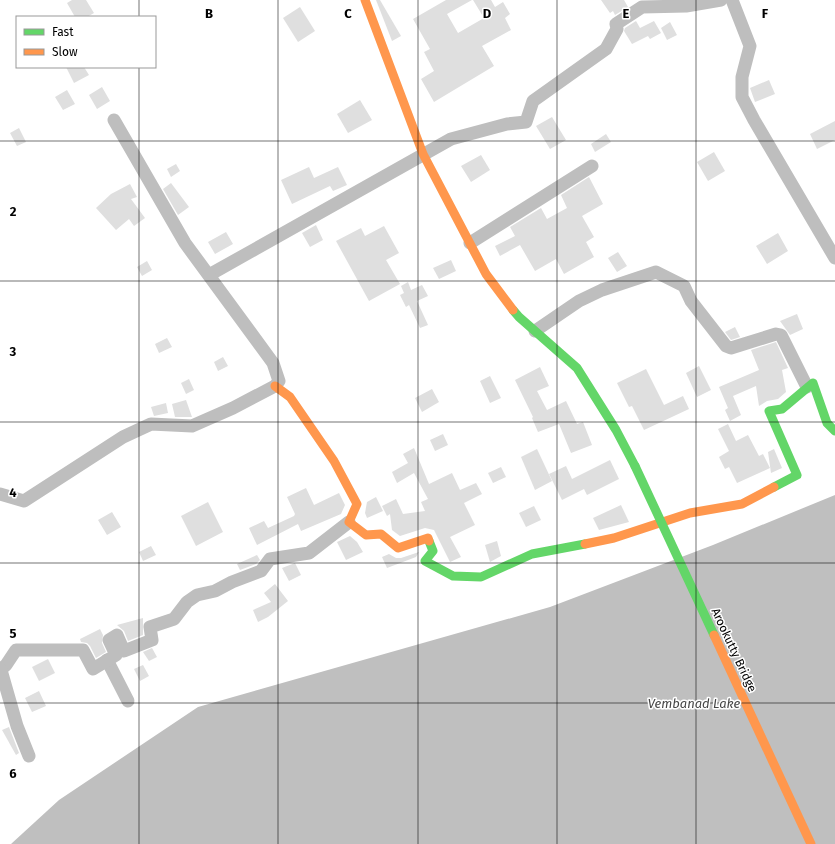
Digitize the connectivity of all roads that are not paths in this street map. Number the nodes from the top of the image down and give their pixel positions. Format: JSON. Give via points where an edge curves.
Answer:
{"nodes":[{"id":1,"x":365,"y":0,"type":"edge"},
{"id":2,"x":720,"y":0,"type":"edge"},
{"id":3,"x":732,"y":0,"type":"edge"},
{"id":4,"x":114,"y":120,"type":"dead end"},
{"id":5,"x":423,"y":154,"type":"junction"},
{"id":6,"x":592,"y":166,"type":"dead end"},
{"id":7,"x":470,"y":243,"type":"junction"},
{"id":8,"x":835,"y":258,"type":"edge"},
{"id":9,"x":209,"y":275,"type":"junction"},
{"id":10,"x":535,"y":331,"type":"junction"},
{"id":11,"x":275,"y":386,"type":"junction"},
{"id":12,"x":807,"y":387,"type":"junction"},
{"id":13,"x":835,"y":431,"type":"edge"},
{"id":14,"x":0,"y":494,"type":"edge"},
{"id":15,"x":349,"y":522,"type":"junction"},
{"id":16,"x":107,"y":660,"type":"junction"},
{"id":17,"x":1,"y":670,"type":"edge"},
{"id":18,"x":128,"y":701,"type":"dead end"},
{"id":19,"x":29,"y":756,"type":"dead end"},
{"id":20,"x":810,"y":844,"type":"edge"}],
"edges":[{"from":1,"to":5,"type":"main road","name":"Arookutty Bridge"},
{"from":2,"to":5,"type":"street","via":[[686,6],[642,7],[616,24],[617,29],[606,49],[533,101],[526,122],[507,124],[451,139]]},
{"from":3,"to":8,"type":"street","via":[[750,46],[742,77],[742,97],[762,136]]},
{"from":4,"to":9,"type":"street","via":[[185,243]]},
{"from":5,"to":7,"type":"main road","name":"Arookutty Bridge"},
{"from":5,"to":9,"type":"street"},
{"from":6,"to":7,"type":"street"},
{"from":7,"to":10,"type":"main road","name":"Arookutty Bridge","via":[[486,274],[518,317]]},
{"from":9,"to":11,"type":"street","via":[[272,363],[279,381]]},
{"from":10,"to":12,"type":"street","via":[[579,301],[602,290],[656,272],[684,286],[691,301],[726,346],[731,348],[776,334],[781,335]]},
{"from":10,"to":20,"type":"main road","name":"Arookutty Bridge","bridge":true,"via":[[577,368],[616,430]]},
{"from":11,"to":14,"type":"street","via":[[192,426],[151,424],[123,437],[24,501]]},
{"from":11,"to":15,"type":"main road","via":[[290,397],[334,461],[357,504]]},
{"from":12,"to":13,"type":"main road","via":[[812,383],[827,423]]},
{"from":12,"to":15,"type":"main road","via":[[782,409],[770,411],[797,475],[742,504],[690,513],[614,538],[532,554],[481,577],[453,576],[425,561],[433,551],[428,538],[398,548],[381,534],[366,535]]},
{"from":15,"to":16,"type":"street","via":[[309,553],[270,559],[261,571],[215,591],[197,595],[187,602],[174,619],[150,627],[152,640],[124,651],[117,635],[109,640],[116,655]]},
{"from":16,"to":17,"type":"street","via":[[93,669],[83,650],[16,650]]},
{"from":16,"to":18,"type":"street"},
{"from":17,"to":19,"type":"street","via":[[17,726]]}]}
